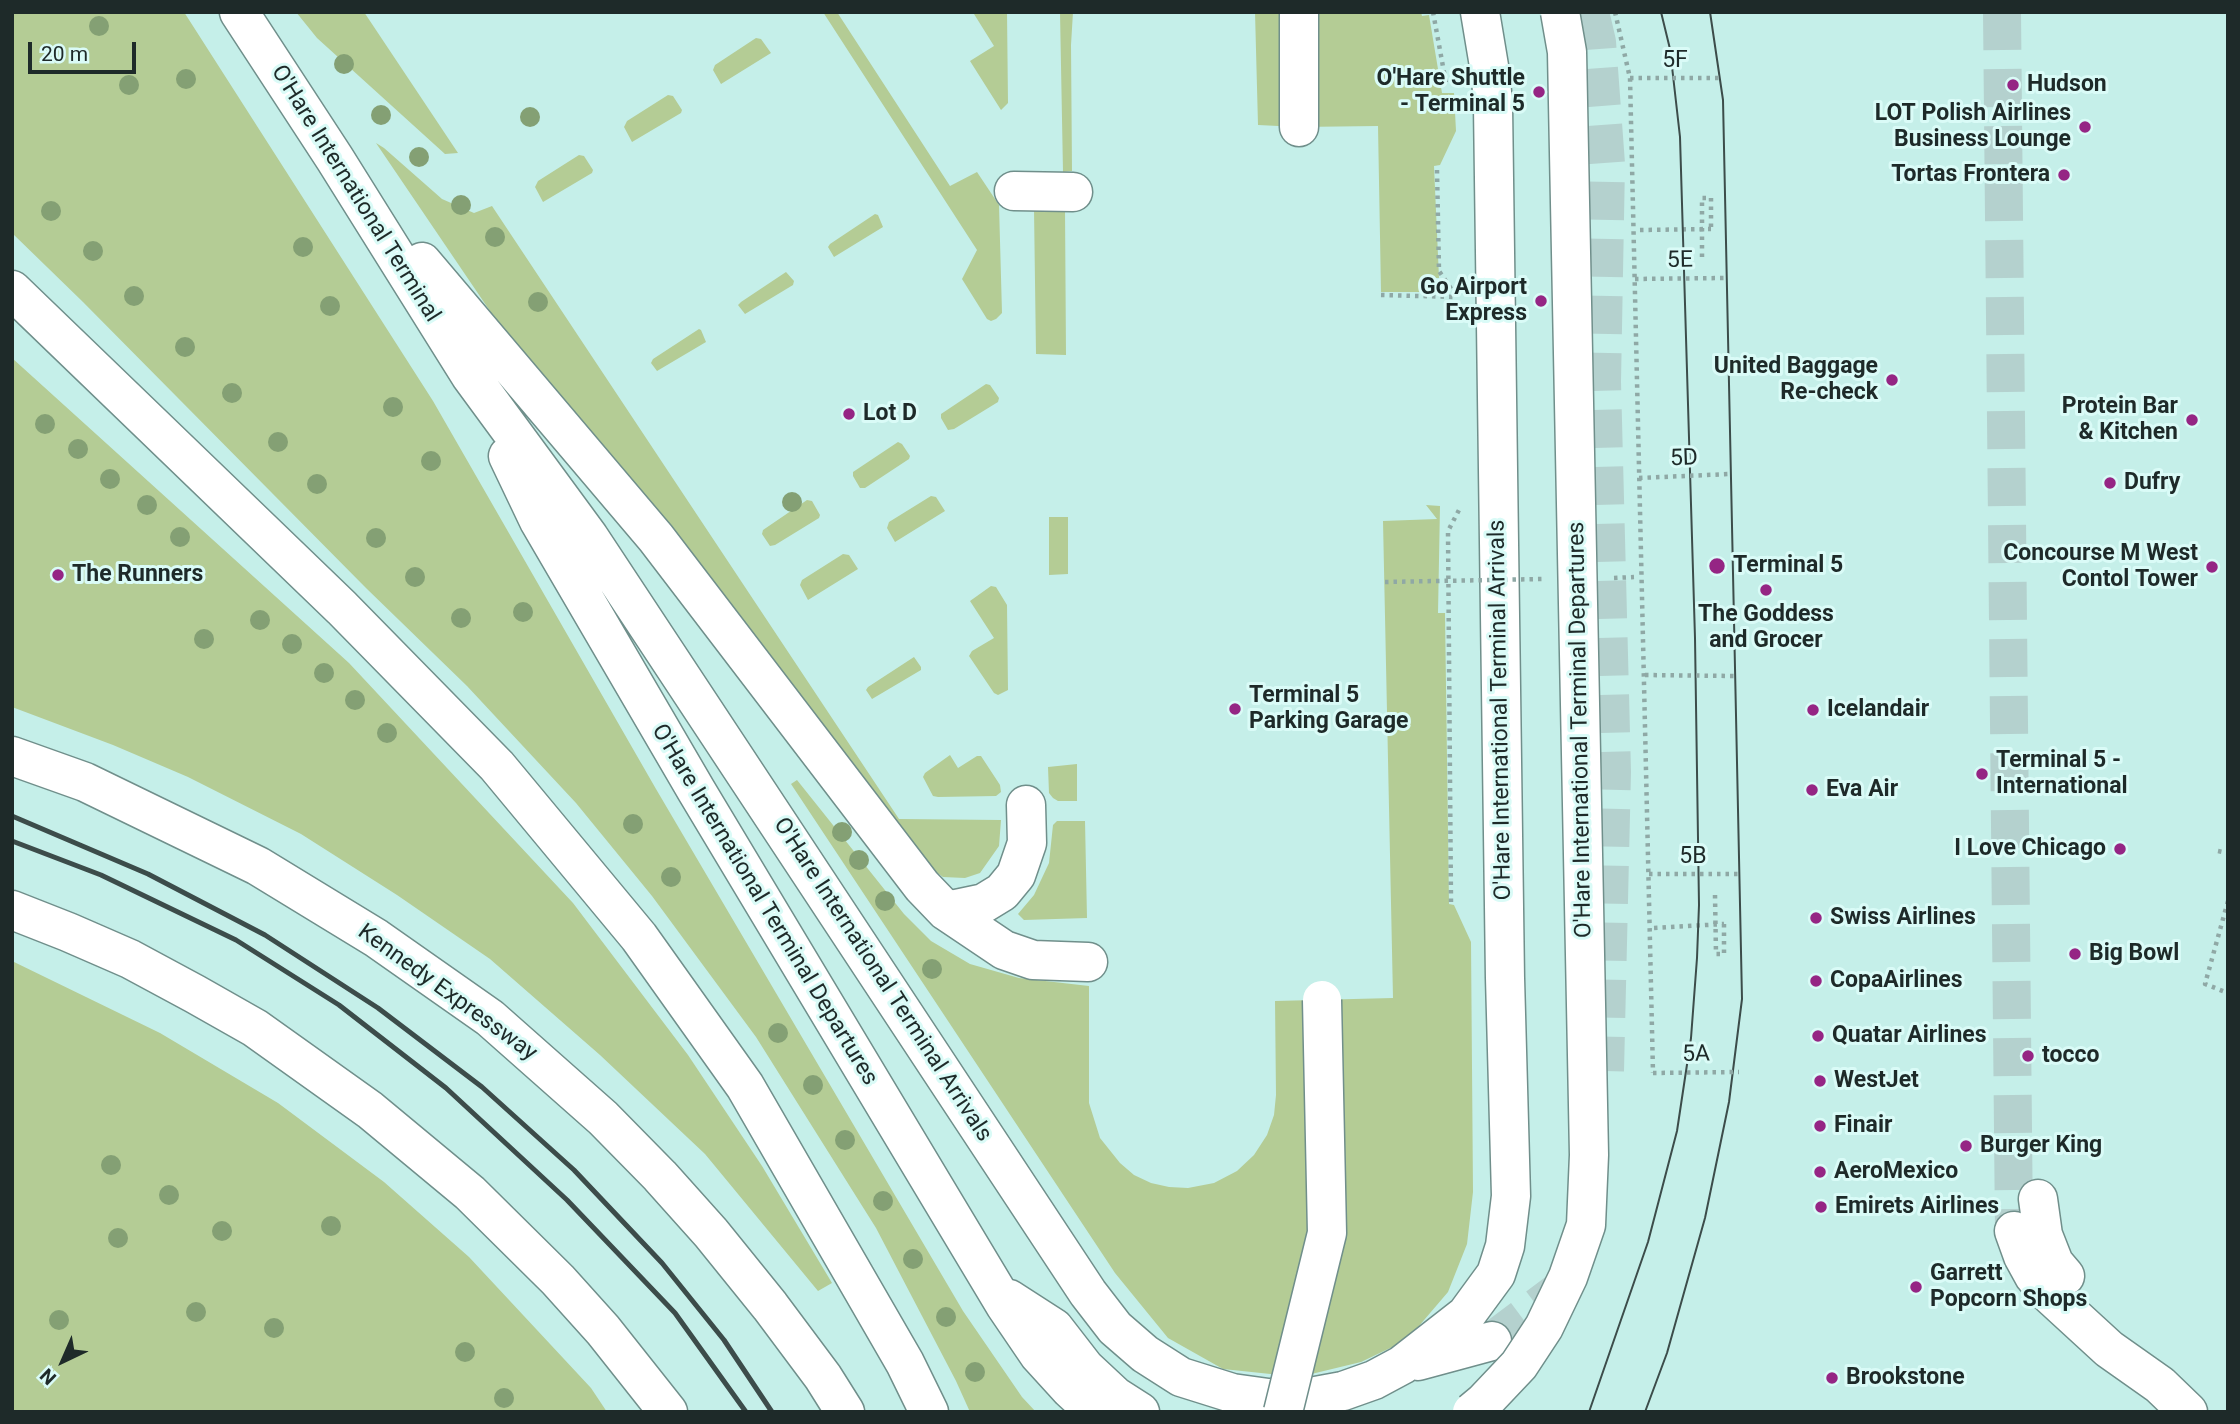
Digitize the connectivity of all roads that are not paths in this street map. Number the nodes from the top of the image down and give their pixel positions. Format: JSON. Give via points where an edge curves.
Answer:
{"nodes":[{"id":1,"x":239,"y":12,"type":"edge"},
{"id":2,"x":1299,"y":12,"type":"edge"},
{"id":3,"x":1480,"y":12,"type":"edge"},
{"id":4,"x":1560,"y":12,"type":"edge"},
{"id":5,"x":1299,"y":127,"type":"dead end"},
{"id":6,"x":335,"y":159,"type":"junction"},
{"id":7,"x":1014,"y":191,"type":"dead end"},
{"id":8,"x":1073,"y":192,"type":"dead end"},
{"id":9,"x":12,"y":290,"type":"edge"},
{"id":10,"x":470,"y":375,"type":"junction"},
{"id":11,"x":12,"y":756,"type":"edge"},
{"id":12,"x":1026,"y":805,"type":"dead end"},
{"id":13,"x":12,"y":910,"type":"edge"},
{"id":14,"x":946,"y":911,"type":"junction"},
{"id":15,"x":1088,"y":962,"type":"dead end"},
{"id":16,"x":1322,"y":1000,"type":"dead end"},
{"id":17,"x":2038,"y":1199,"type":"tunnel mouth"},
{"id":18,"x":2014,"y":1231,"type":"tunnel mouth"},
{"id":19,"x":996,"y":1290,"type":"junction"},
{"id":20,"x":1492,"y":1340,"type":"tunnel mouth"},
{"id":21,"x":1402,"y":1365,"type":"junction"},
{"id":22,"x":2160,"y":1385,"type":"junction"},
{"id":23,"x":1091,"y":1410,"type":"edge"},
{"id":24,"x":668,"y":1412,"type":"edge"},
{"id":25,"x":845,"y":1412,"type":"edge"},
{"id":26,"x":929,"y":1412,"type":"edge"},
{"id":27,"x":1140,"y":1412,"type":"edge"},
{"id":28,"x":1283,"y":1412,"type":"edge"},
{"id":29,"x":1472,"y":1412,"type":"edge"},
{"id":30,"x":2188,"y":1412,"type":"edge"}],
"edges":[{"from":1,"to":6,"type":"main road","name":"O'Hare International Terminal"},
{"from":2,"to":5,"type":"main road"},
{"from":3,"to":21,"type":"main road","name":"O'Hare International Terminal Arrivals","via":[[1493,106],[1511,1196],[1496,1275],[1466,1315]]},
{"from":4,"to":29,"type":"main road","name":"O'Hare International Terminal Departures","bridge":true,"via":[[1567,66],[1589,1155],[1586,1225],[1569,1277],[1544,1327],[1519,1365]]},
{"from":6,"to":10,"type":"main road","name":"O'Hare International Terminal"},
{"from":6,"to":14,"type":"main road","via":[[656,538],[922,886]]},
{"from":7,"to":8,"type":"main road"},
{"from":9,"to":26,"type":"main road","via":[[342,608],[487,756],[639,937],[745,1086]]},
{"from":10,"to":19,"type":"main road","name":"O'Hare International Terminal Departures","via":[[539,521]]},
{"from":10,"to":21,"type":"main road","name":"O'Hare International Terminal Arrivals","via":[[589,537],[1115,1328],[1181,1377],[1232,1393],[1268,1398],[1343,1391]]},
{"from":11,"to":25,"type":"main road","name":"Kennedy Expressway","via":[[85,782],[258,866],[376,938],[490,1018],[594,1110],[668,1185],[770,1306]]},
{"from":12,"to":14,"type":"main road","via":[[1027,844],[1016,875],[1002,892],[984,903]]},
{"from":13,"to":24,"type":"main road","via":[[130,960],[195,994],[255,1028],[370,1110],[470,1193],[558,1280]]},
{"from":14,"to":15,"type":"main road","via":[[1004,950],[1032,960]]},
{"from":16,"to":28,"type":"main road","bridge":true,"via":[[1327,1233]]},
{"from":17,"to":22,"type":"main road","via":[[2043,1235],[2054,1263],[2123,1333]]},
{"from":18,"to":22,"type":"main road","via":[[2023,1256],[2048,1293],[2109,1349]]},
{"from":19,"to":23,"type":"main road","name":"O'Hare International Terminal Departures","via":[[1039,1354]]},
{"from":19,"to":27,"type":"main road","via":[[1054,1328],[1085,1368]]},
{"from":20,"to":21,"type":"main road","name":"O'Hare International Terminal Arrivals"},
{"from":22,"to":30,"type":"main road"}]}
